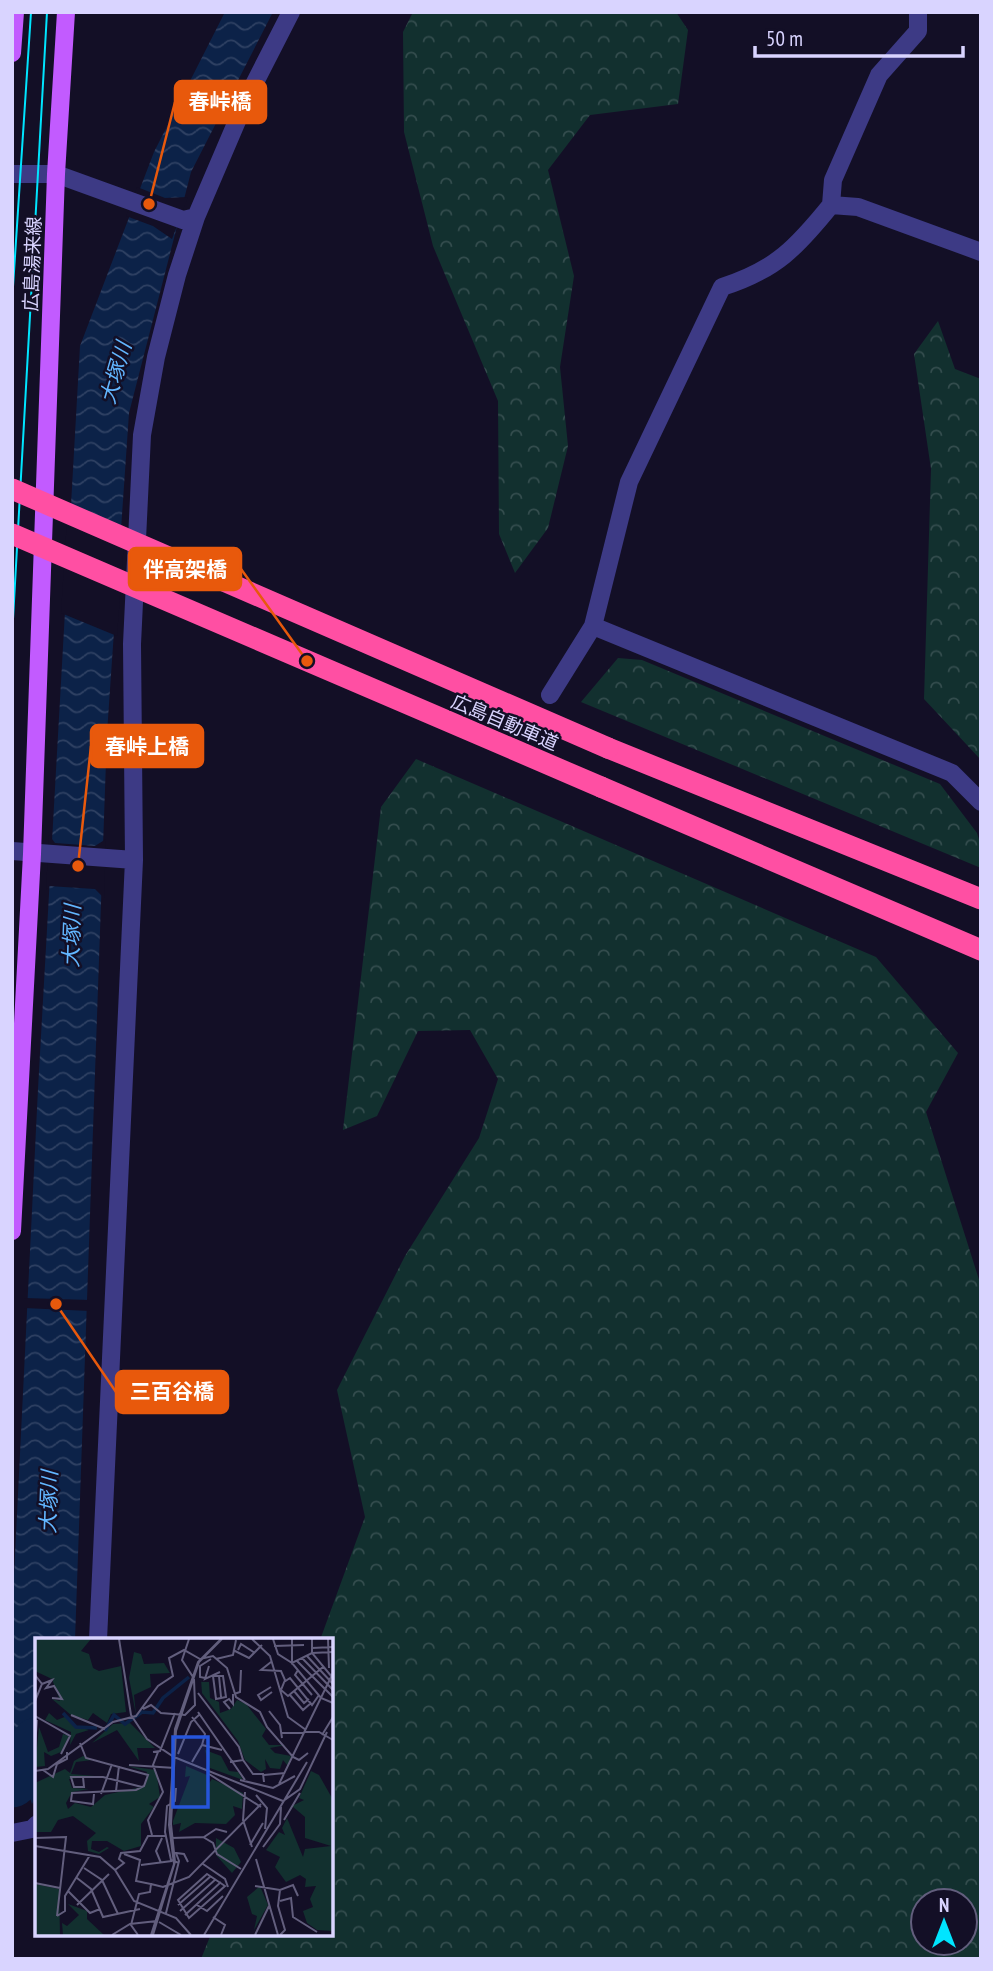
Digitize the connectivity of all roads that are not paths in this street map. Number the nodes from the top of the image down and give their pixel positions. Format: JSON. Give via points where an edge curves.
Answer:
{"nodes":[{"id":1,"x":15,"y":12,"type":"edge"},
{"id":2,"x":66,"y":12,"type":"edge"},
{"id":3,"x":291,"y":12,"type":"edge"},
{"id":4,"x":918,"y":12,"type":"edge"},
{"id":5,"x":12,"y":52,"type":"edge"},
{"id":6,"x":12,"y":174,"type":"edge"},
{"id":7,"x":56,"y":174,"type":"junction"},
{"id":8,"x":831,"y":205,"type":"junction"},
{"id":9,"x":190,"y":218,"type":"junction"},
{"id":10,"x":981,"y":252,"type":"edge"},
{"id":11,"x":12,"y":489,"type":"edge"},
{"id":12,"x":12,"y":534,"type":"edge"},
{"id":13,"x":593,"y":626,"type":"junction"},
{"id":14,"x":550,"y":695,"type":"dead end"},
{"id":15,"x":981,"y":802,"type":"edge"},
{"id":16,"x":12,"y":851,"type":"edge"},
{"id":17,"x":37,"y":854,"type":"junction"},
{"id":18,"x":134,"y":860,"type":"junction"},
{"id":19,"x":981,"y":898,"type":"edge"},
{"id":20,"x":981,"y":950,"type":"edge"},
{"id":21,"x":12,"y":1231,"type":"edge"},
{"id":22,"x":98,"y":1638,"type":"edge"},
{"id":23,"x":35,"y":1826,"type":"edge"},
{"id":24,"x":12,"y":1833,"type":"edge"}],
"edges":[{"from":1,"to":5,"type":"main road"},
{"from":2,"to":7,"type":"main road","name":"広島湯来線"},
{"from":3,"to":9,"type":"street"},
{"from":4,"to":8,"type":"street","via":[[918,31],[879,75],[833,180]]},
{"from":6,"to":7,"type":"street"},
{"from":7,"to":9,"type":"street"},
{"from":7,"to":17,"type":"main road","name":"広島湯来線"},
{"from":8,"to":10,"type":"street","via":[[858,207]]},
{"from":8,"to":13,"type":"street","via":[[797,247],[751,278],[722,287],[629,482]]},
{"from":9,"to":18,"type":"street","via":[[142,435],[132,644]]},
{"from":11,"to":19,"type":"highway","name":"広島自動車道","bridge":true,"via":[[608,748]]},
{"from":12,"to":20,"type":"highway","name":"広島自動車道","bridge":true},
{"from":13,"to":14,"type":"street"},
{"from":13,"to":15,"type":"street","via":[[952,773]]},
{"from":16,"to":17,"type":"street"},
{"from":17,"to":18,"type":"street"},
{"from":17,"to":21,"type":"main road","name":"広島湯来線"},
{"from":18,"to":22,"type":"street"},
{"from":23,"to":24,"type":"street"}]}
